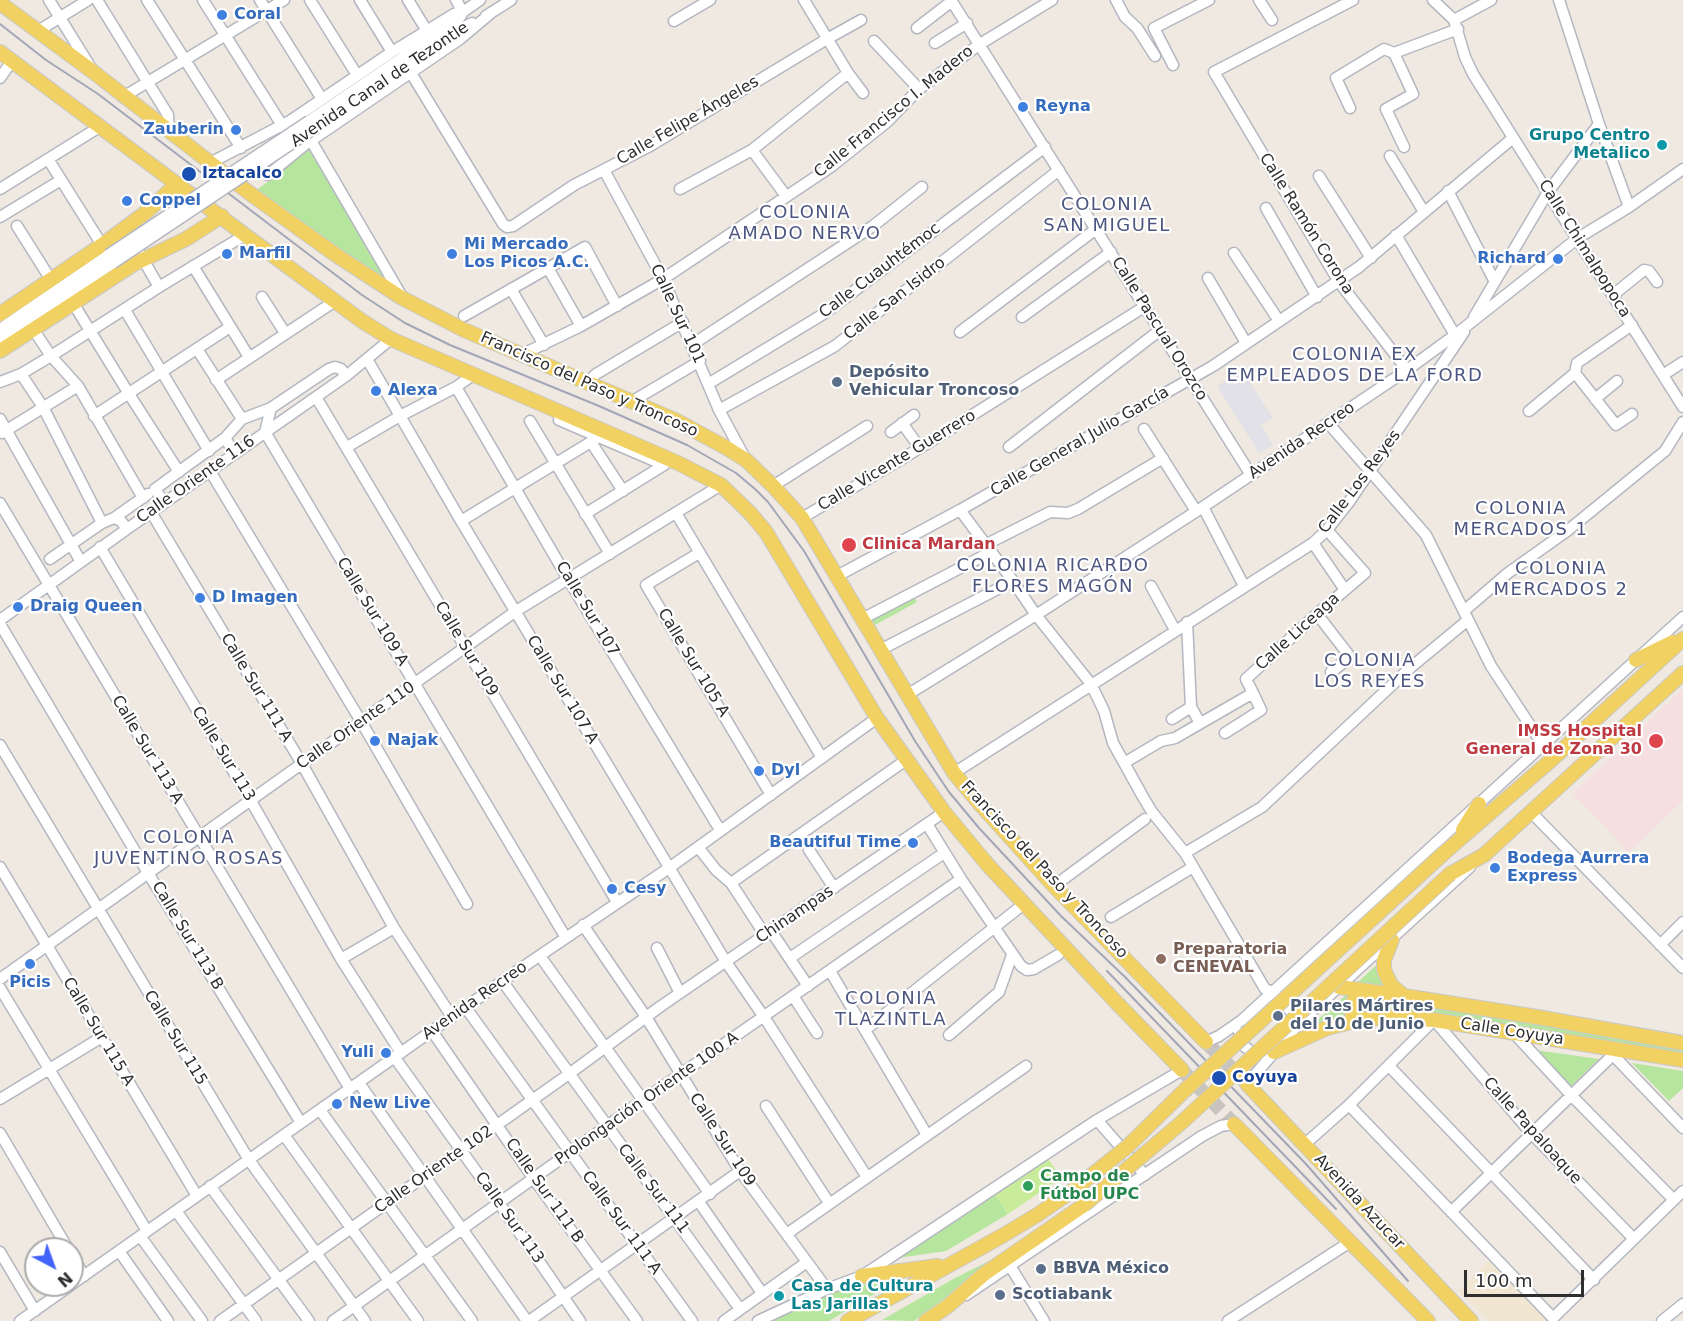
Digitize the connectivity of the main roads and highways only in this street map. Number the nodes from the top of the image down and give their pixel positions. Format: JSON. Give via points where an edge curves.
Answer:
{"nodes":[{"id":1,"x":0,"y":3,"type":"edge"},
{"id":2,"x":0,"y":52,"type":"edge"},
{"id":3,"x":177,"y":184,"type":"junction"},
{"id":4,"x":222,"y":216,"type":"junction"},
{"id":5,"x":112,"y":246,"type":"junction"},
{"id":6,"x":139,"y":261,"type":"junction"},
{"id":7,"x":0,"y":314,"type":"edge"},
{"id":8,"x":0,"y":351,"type":"edge"},
{"id":9,"x":1683,"y":638,"type":"edge"},
{"id":10,"x":1636,"y":660,"type":"road end"},
{"id":11,"x":1683,"y":673,"type":"edge"},
{"id":12,"x":1479,"y":804,"type":"road end"},
{"id":13,"x":1450,"y":847,"type":"junction"},
{"id":14,"x":1392,"y":940,"type":"road end"},
{"id":15,"x":1339,"y":987,"type":"road end"},
{"id":16,"x":1370,"y":991,"type":"junction"},
{"id":17,"x":1404,"y":996,"type":"junction"},
{"id":18,"x":1359,"y":1020,"type":"junction"},
{"id":19,"x":1206,"y":1042,"type":"tunnel mouth"},
{"id":20,"x":1683,"y":1043,"type":"edge"},
{"id":21,"x":1274,"y":1052,"type":"road end"},
{"id":22,"x":1683,"y":1060,"type":"edge"},
{"id":23,"x":1182,"y":1070,"type":"tunnel mouth"},
{"id":24,"x":1247,"y":1084,"type":"tunnel mouth"},
{"id":25,"x":1234,"y":1124,"type":"tunnel mouth"},
{"id":26,"x":946,"y":1265,"type":"junction"},
{"id":27,"x":862,"y":1276,"type":"road end"},
{"id":28,"x":848,"y":1321,"type":"edge"},
{"id":29,"x":926,"y":1321,"type":"edge"},
{"id":30,"x":1428,"y":1321,"type":"edge"},
{"id":31,"x":1471,"y":1321,"type":"edge"}],
"edges":[{"from":1,"to":19,"type":"main road","name":"Francisco del Paso y Troncoso","via":[[248,192],[402,298],[464,330],[675,420],[746,460],[802,518],[954,773],[1054,886]]},
{"from":2,"to":3,"type":"main road","name":"Francisco del Paso y Troncoso"},
{"from":3,"to":4,"type":"main road","name":"Francisco del Paso y Troncoso"},
{"from":3,"to":5,"type":"main road","name":"Avenida Canal de Tezontle"},
{"from":4,"to":6,"type":"main road"},
{"from":4,"to":23,"type":"main road","name":"Francisco del Paso y Troncoso","via":[[390,339],[721,485],[766,532],[878,718],[944,812],[987,864]]},
{"from":5,"to":6,"type":"main road","via":[[125,247]]},
{"from":5,"to":7,"type":"main road","name":"Avenida Canal de Tezontle"},
{"from":6,"to":8,"type":"main road"},
{"from":9,"to":10,"type":"main road"},
{"from":9,"to":13,"type":"main road"},
{"from":11,"to":29,"type":"main road","bridge":true,"via":[[1484,855],[1450,874],[1197,1109],[1084,1205],[984,1274]]},
{"from":12,"to":13,"type":"main road"},
{"from":13,"to":26,"type":"main road","bridge":true,"via":[[1126,1146],[1072,1191],[1029,1220]]},
{"from":14,"to":17,"type":"main road","via":[[1384,970],[1391,985]]},
{"from":15,"to":16,"type":"main road","name":"Calle Coyuya"},
{"from":16,"to":17,"type":"main road","name":"Calle Coyuya"},
{"from":16,"to":18,"type":"main road","via":[[1359,994],[1350,1006]]},
{"from":17,"to":20,"type":"main road","name":"Calle Coyuya"},
{"from":18,"to":21,"type":"main road","name":"Calle Coyuya","via":[[1327,1028]]},
{"from":18,"to":22,"type":"main road","name":"Calle Coyuya","via":[[1434,1020]]},
{"from":24,"to":31,"type":"main road","name":"Avenida Azucar"},
{"from":25,"to":30,"type":"main road","name":"Avenida Azucar"},
{"from":26,"to":27,"type":"main road"},
{"from":26,"to":28,"type":"main road"}]}
